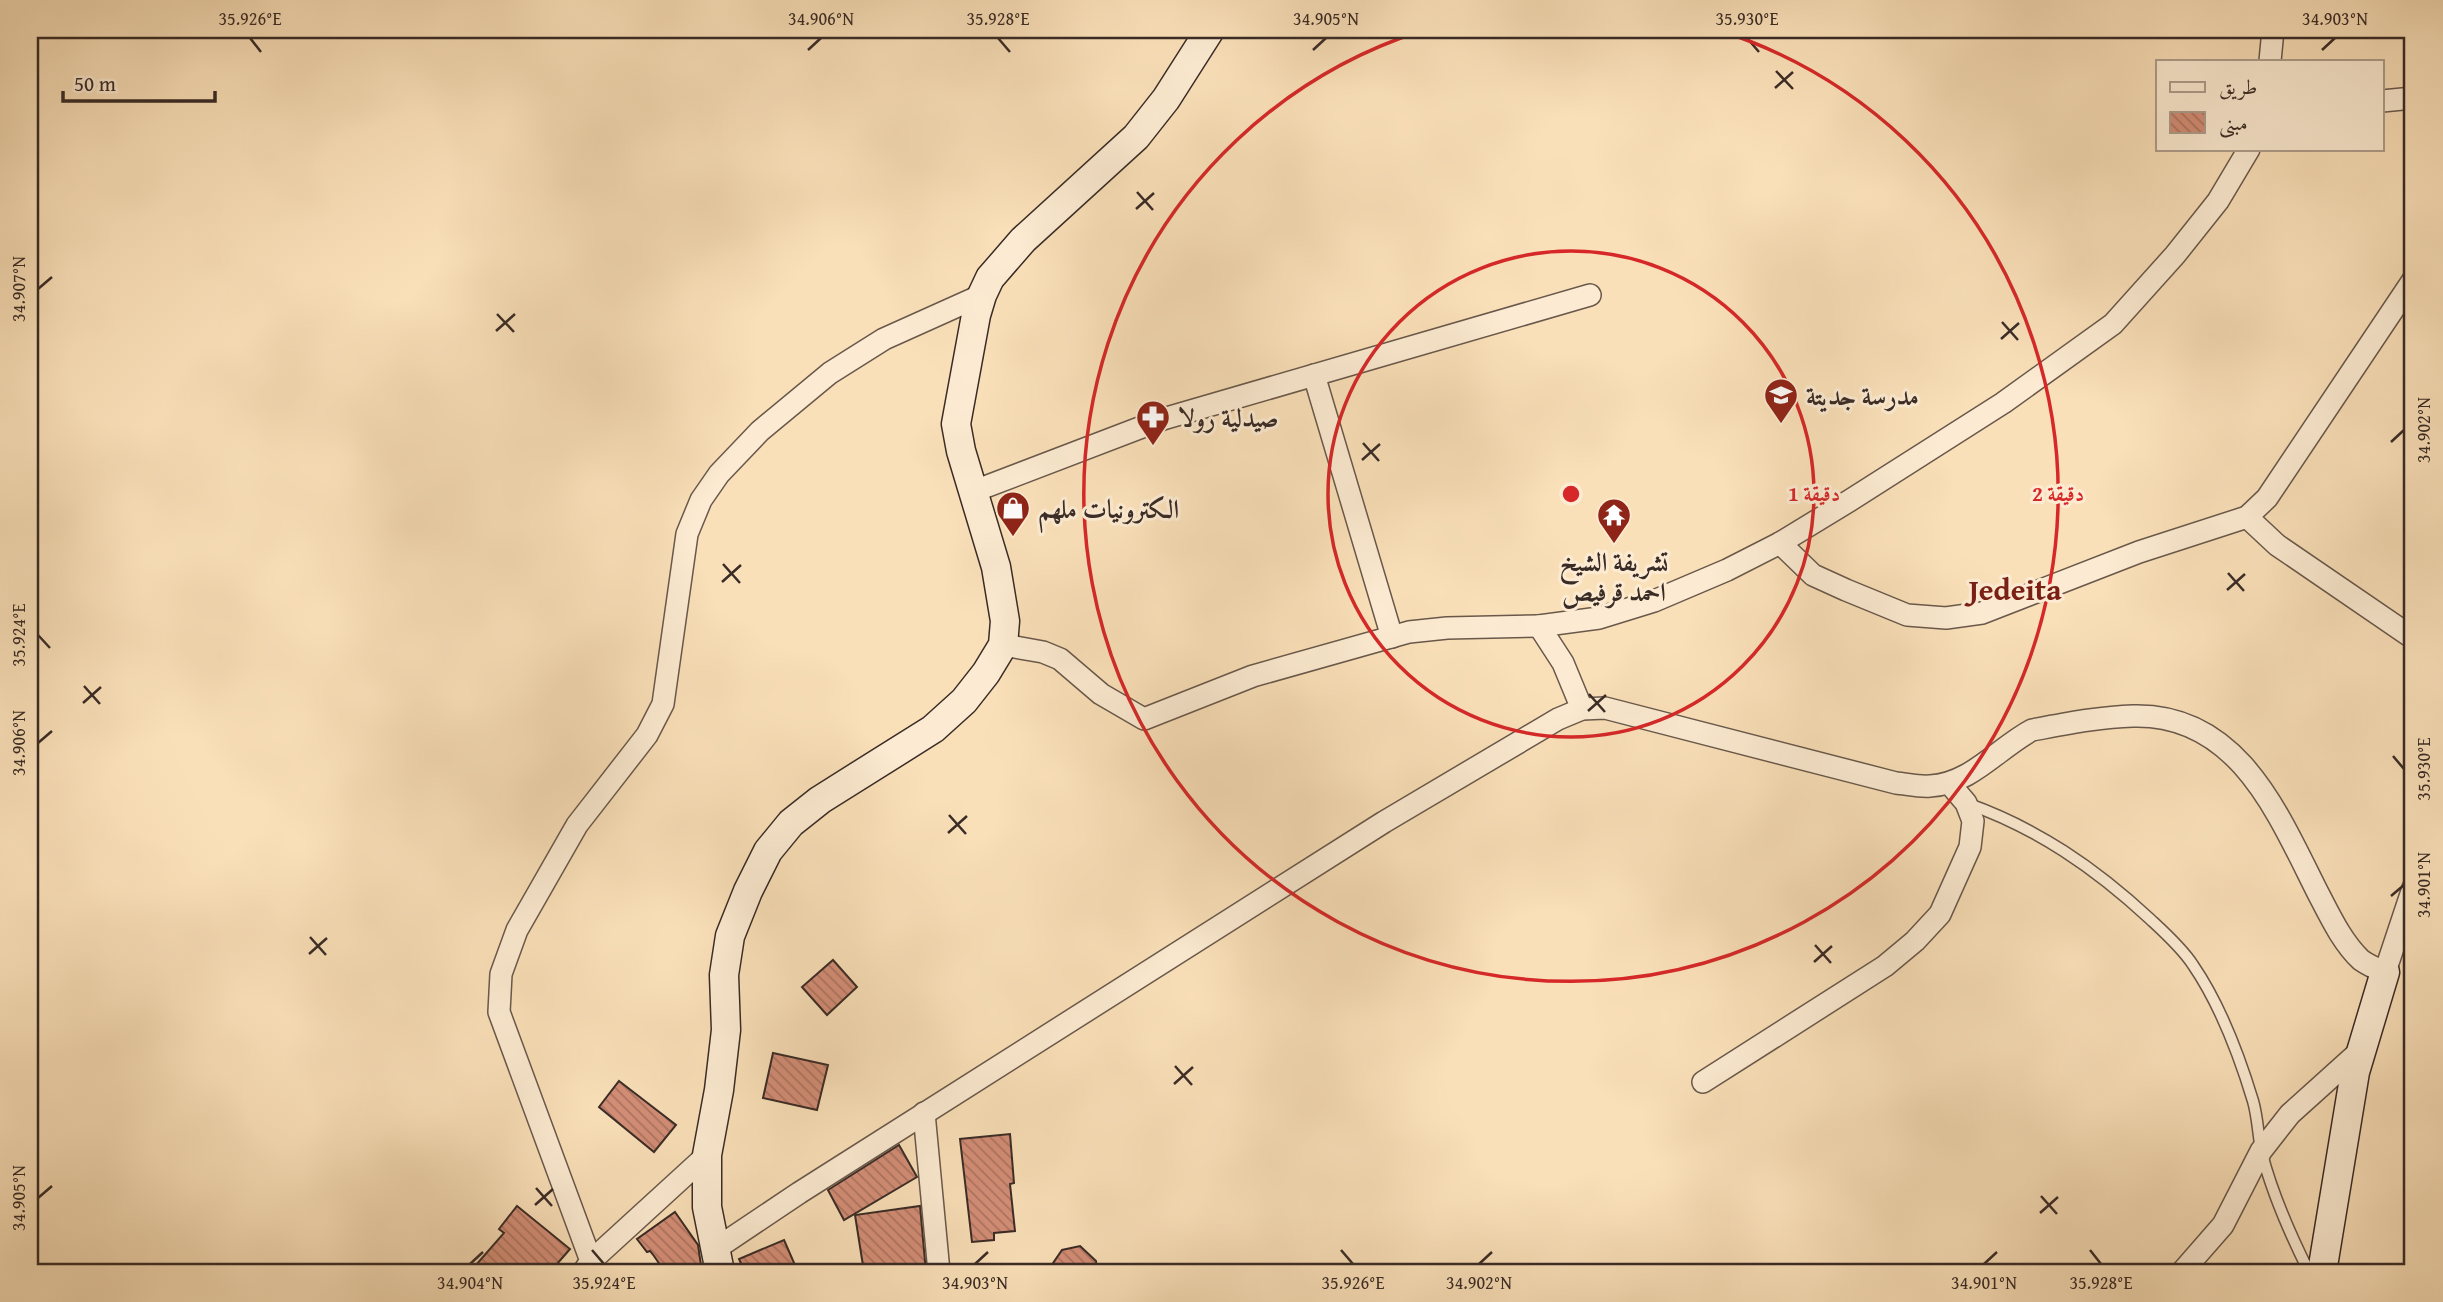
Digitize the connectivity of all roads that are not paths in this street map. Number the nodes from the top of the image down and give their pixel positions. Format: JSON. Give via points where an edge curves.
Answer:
{"nodes":[{"id":1,"x":1210,"y":30,"type":"edge"},
{"id":2,"x":2273,"y":30,"type":"edge"},
{"id":3,"x":2270,"y":60,"type":"edge"},
{"id":4,"x":2413,"y":99,"type":"edge"},
{"id":5,"x":2384,"y":101,"type":"edge"},
{"id":6,"x":2248,"y":150,"type":"edge"},
{"id":7,"x":2413,"y":280,"type":"edge"},
{"id":8,"x":982,"y":295,"type":"junction"},
{"id":9,"x":1590,"y":295,"type":"dead end"},
{"id":10,"x":1314,"y":375,"type":"junction"},
{"id":11,"x":972,"y":492,"type":"junction"},
{"id":12,"x":2247,"y":517,"type":"junction"},
{"id":13,"x":1780,"y":543,"type":"junction"},
{"id":14,"x":1539,"y":626,"type":"junction"},
{"id":15,"x":1392,"y":637,"type":"junction"},
{"id":16,"x":2413,"y":638,"type":"edge"},
{"id":17,"x":1003,"y":645,"type":"junction"},
{"id":18,"x":1582,"y":709,"type":"junction"},
{"id":19,"x":1949,"y":783,"type":"junction"},
{"id":20,"x":1966,"y":803,"type":"junction"},
{"id":21,"x":2413,"y":888,"type":"edge"},
{"id":22,"x":2385,"y":972,"type":"junction"},
{"id":23,"x":2360,"y":1051,"type":"junction"},
{"id":24,"x":1703,"y":1082,"type":"dead end"},
{"id":25,"x":924,"y":1114,"type":"junction"},
{"id":26,"x":2262,"y":1151,"type":"junction"},
{"id":27,"x":707,"y":1154,"type":"junction"},
{"id":28,"x":717,"y":1261,"type":"edge"},
{"id":29,"x":589,"y":1269,"type":"edge"},
{"id":30,"x":939,"y":1272,"type":"edge"},
{"id":31,"x":2182,"y":1272,"type":"edge"},
{"id":32,"x":2309,"y":1272,"type":"edge"},
{"id":33,"x":2322,"y":1272,"type":"edge"}],
"edges":[{"from":1,"to":8,"type":"street","via":[[1136,137],[1023,240],[990,278]]},
{"from":2,"to":3,"type":"street"},
{"from":4,"to":5,"type":"street"},
{"from":6,"to":13,"type":"street","via":[[2218,201],[2113,324],[2003,403]]},
{"from":7,"to":12,"type":"street","via":[[2267,498]]},
{"from":8,"to":11,"type":"street","via":[[956,424]]},
{"from":8,"to":29,"type":"street","via":[[884,339],[830,373],[760,431],[719,474],[701,500],[687,534],[663,704],[647,735],[577,825],[517,930],[501,974],[499,1012]]},
{"from":9,"to":10,"type":"street"},
{"from":10,"to":11,"type":"street","via":[[1163,419]]},
{"from":10,"to":15,"type":"street"},
{"from":11,"to":17,"type":"street","via":[[996,567],[1005,621]]},
{"from":12,"to":13,"type":"street","via":[[2139,552],[1982,613],[1946,618],[1907,614],[1846,590],[1813,575]]},
{"from":12,"to":16,"type":"street","via":[[2277,545]]},
{"from":13,"to":14,"type":"street","via":[[1654,601],[1599,618]]},
{"from":14,"to":15,"type":"street","via":[[1447,628]]},
{"from":14,"to":18,"type":"street","via":[[1563,663]]},
{"from":15,"to":17,"type":"street","via":[[1253,676],[1144,719],[1101,694],[1060,659]]},
{"from":17,"to":27,"type":"street","via":[[972,692],[941,722],[820,800],[791,823],[768,851],[730,936],[724,975],[726,1030]]},
{"from":18,"to":19,"type":"street","via":[[1605,708],[1896,783]]},
{"from":18,"to":25,"type":"street","via":[[1384,822]]},
{"from":19,"to":20,"type":"street"},
{"from":19,"to":22,"type":"street","via":[[2032,730],[2134,716],[2178,722],[2203,732],[2241,761],[2265,795],[2343,938],[2363,961]]},
{"from":20,"to":24,"type":"street","via":[[1973,821],[1970,847],[1940,914],[1924,932],[1885,966]]},
{"from":20,"to":26,"type":"lane","via":[[2005,817],[2067,852],[2123,893],[2193,965],[2239,1060],[2254,1104]]},
{"from":21,"to":22,"type":"street"},
{"from":22,"to":23,"type":"street"},
{"from":23,"to":26,"type":"street","via":[[2290,1114]]},
{"from":23,"to":33,"type":"street"},
{"from":25,"to":28,"type":"street","via":[[799,1193]]},
{"from":25,"to":30,"type":"street"},
{"from":26,"to":31,"type":"street","via":[[2223,1225]]},
{"from":26,"to":32,"type":"lane","via":[[2273,1191]]},
{"from":27,"to":28,"type":"street","via":[[707,1207]]},
{"from":27,"to":29,"type":"street"}]}
